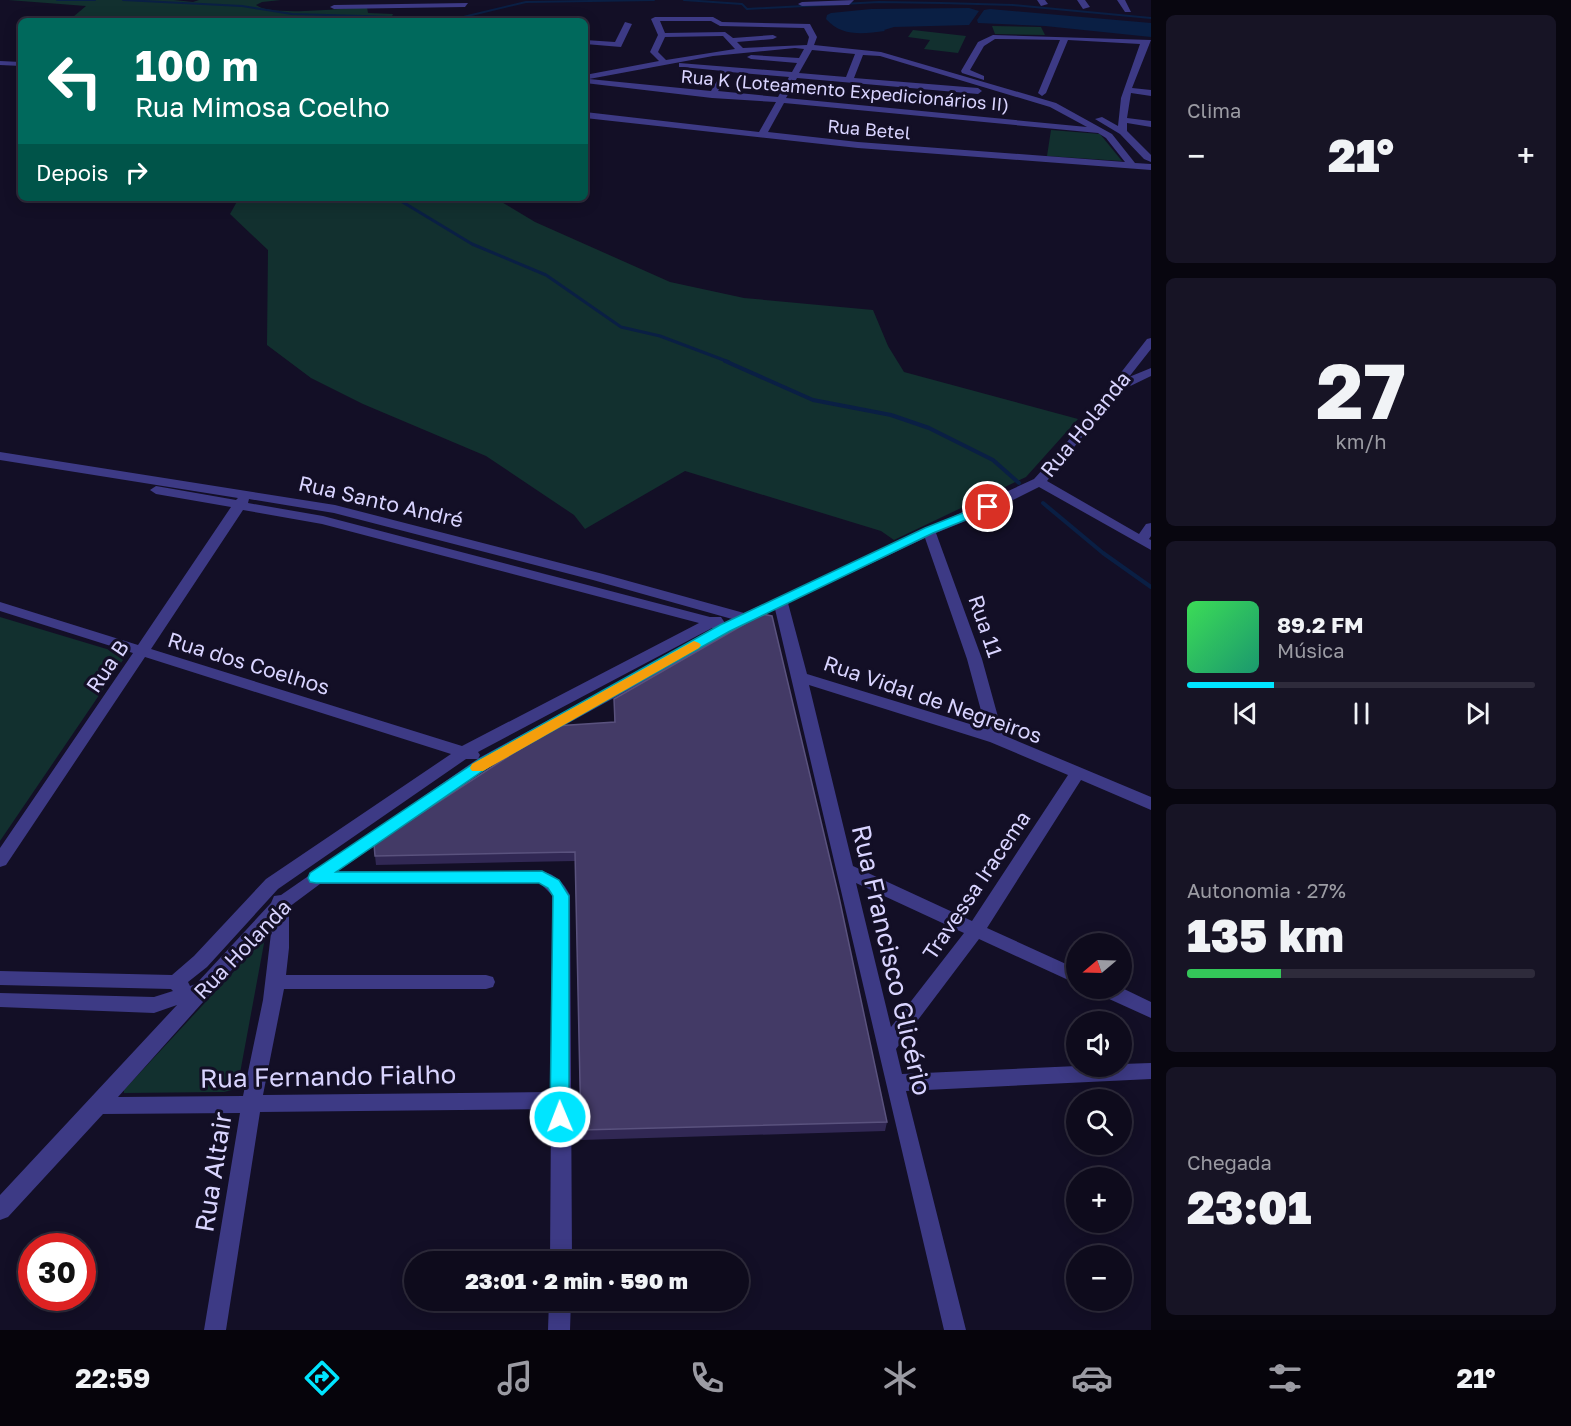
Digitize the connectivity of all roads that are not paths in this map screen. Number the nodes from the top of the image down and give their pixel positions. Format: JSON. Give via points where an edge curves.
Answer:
{"nodes":[{"id":1,"x":850,"y":0,"type":"edge"},
{"id":2,"x":1120,"y":0,"type":"edge"},
{"id":3,"x":801,"y":4,"type":"dead end"},
{"id":4,"x":334,"y":7,"type":"dead end"},
{"id":5,"x":465,"y":9,"type":"edge"},
{"id":6,"x":1128,"y":10,"type":"dead end"},
{"id":7,"x":628,"y":24,"type":"dead end"},
{"id":8,"x":767,"y":24,"type":"junction"},
{"id":9,"x":662,"y":35,"type":"junction"},
{"id":10,"x":728,"y":37,"type":"junction"},
{"id":11,"x":773,"y":37,"type":"junction"},
{"id":12,"x":1065,"y":38,"type":"junction"},
{"id":13,"x":1148,"y":41,"type":"edge"},
{"id":14,"x":588,"y":42,"type":"edge"},
{"id":15,"x":778,"y":47,"type":"junction"},
{"id":16,"x":807,"y":47,"type":"junction"},
{"id":17,"x":741,"y":51,"type":"junction"},
{"id":18,"x":860,"y":52,"type":"junction"},
{"id":19,"x":713,"y":54,"type":"junction"},
{"id":20,"x":801,"y":61,"type":"junction"},
{"id":21,"x":0,"y":63,"type":"edge"},
{"id":22,"x":663,"y":63,"type":"junction"},
{"id":23,"x":18,"y":64,"type":"edge"},
{"id":24,"x":600,"y":66,"type":"dead end"},
{"id":25,"x":694,"y":66,"type":"junction"},
{"id":26,"x":728,"y":69,"type":"junction"},
{"id":27,"x":888,"y":70,"type":"junction"},
{"id":28,"x":610,"y":73,"type":"junction"},
{"id":29,"x":688,"y":75,"type":"dead end"},
{"id":30,"x":794,"y":75,"type":"junction"},
{"id":31,"x":588,"y":78,"type":"edge"},
{"id":32,"x":588,"y":79,"type":"edge"},
{"id":33,"x":849,"y":80,"type":"junction"},
{"id":34,"x":683,"y":83,"type":"dead end"},
{"id":35,"x":1128,"y":90,"type":"junction"},
{"id":36,"x":678,"y":91,"type":"junction"},
{"id":37,"x":1008,"y":93,"type":"junction"},
{"id":38,"x":1042,"y":93,"type":"junction"},
{"id":39,"x":1151,"y":93,"type":"edge"},
{"id":40,"x":712,"y":94,"type":"junction"},
{"id":41,"x":781,"y":102,"type":"junction"},
{"id":42,"x":588,"y":115,"type":"edge"},
{"id":43,"x":1122,"y":123,"type":"junction"},
{"id":44,"x":1151,"y":123,"type":"edge"},
{"id":45,"x":1102,"y":131,"type":"junction"},
{"id":46,"x":762,"y":135,"type":"junction"},
{"id":47,"x":1151,"y":159,"type":"edge"},
{"id":48,"x":1133,"y":166,"type":"junction"},
{"id":49,"x":1151,"y":167,"type":"edge"},
{"id":50,"x":1151,"y":341,"type":"edge"},
{"id":51,"x":1151,"y":371,"type":"edge"},
{"id":52,"x":1113,"y":391,"type":"junction"},
{"id":53,"x":0,"y":456,"type":"edge"},
{"id":54,"x":0,"y":462,"type":"edge"},
{"id":55,"x":1039,"y":482,"type":"junction"},
{"id":56,"x":243,"y":500,"type":"junction"},
{"id":57,"x":1151,"y":527,"type":"edge"},
{"id":58,"x":929,"y":531,"type":"junction"},
{"id":59,"x":1146,"y":543,"type":"edge"},
{"id":60,"x":780,"y":600,"type":"junction"},
{"id":61,"x":0,"y":606,"type":"edge"},
{"id":62,"x":728,"y":621,"type":"junction"},
{"id":63,"x":142,"y":652,"type":"junction"},
{"id":64,"x":800,"y":677,"type":"junction"},
{"id":65,"x":996,"y":738,"type":"junction"},
{"id":66,"x":466,"y":751,"type":"junction"},
{"id":67,"x":485,"y":762,"type":"junction"},
{"id":68,"x":1077,"y":773,"type":"junction"},
{"id":69,"x":1151,"y":804,"type":"edge"},
{"id":70,"x":0,"y":861,"type":"edge"},
{"id":71,"x":844,"y":870,"type":"junction"},
{"id":72,"x":316,"y":878,"type":"junction"},
{"id":73,"x":277,"y":880,"type":"junction"},
{"id":74,"x":280,"y":904,"type":"junction"},
{"id":75,"x":975,"y":931,"type":"junction"},
{"id":76,"x":1066,"y":972,"type":"edge"},
{"id":77,"x":0,"y":978,"type":"edge"},
{"id":78,"x":275,"y":982,"type":"junction"},
{"id":79,"x":486,"y":982,"type":"dead end"},
{"id":80,"x":187,"y":994,"type":"junction"},
{"id":81,"x":1127,"y":999,"type":"edge"},
{"id":82,"x":0,"y":1000,"type":"edge"},
{"id":83,"x":1151,"y":1010,"type":"edge"},
{"id":84,"x":886,"y":1048,"type":"junction"},
{"id":85,"x":1151,"y":1071,"type":"edge"},
{"id":86,"x":895,"y":1083,"type":"junction"},
{"id":87,"x":559,"y":1100,"type":"junction"},
{"id":88,"x":252,"y":1104,"type":"junction"},
{"id":89,"x":98,"y":1106,"type":"junction"},
{"id":90,"x":0,"y":1210,"type":"edge"},
{"id":91,"x":561,"y":1251,"type":"edge"},
{"id":92,"x":560,"y":1311,"type":"edge"},
{"id":93,"x":215,"y":1330,"type":"edge"},
{"id":94,"x":559,"y":1330,"type":"edge"},
{"id":95,"x":955,"y":1330,"type":"edge"}],
"edges":[{"from":1,"to":3,"type":"street"},
{"from":2,"to":6,"type":"street"},
{"from":4,"to":5,"type":"street"},
{"from":7,"to":14,"type":"street","via":[[618,45]]},
{"from":8,"to":9,"type":"street","via":[[655,19]]},
{"from":8,"to":11,"type":"street"},
{"from":8,"to":16,"type":"street","via":[[808,26],[813,37]]},
{"from":9,"to":10,"type":"street"},
{"from":9,"to":22,"type":"street","via":[[654,52]]},
{"from":10,"to":11,"type":"street"},
{"from":10,"to":17,"type":"street"},
{"from":11,"to":15,"type":"street"},
{"from":12,"to":13,"type":"street"},
{"from":12,"to":38,"type":"street"},
{"from":12,"to":38,"type":"street","via":[[987,39],[965,72]]},
{"from":13,"to":35,"type":"street"},
{"from":15,"to":16,"type":"street"},
{"from":15,"to":17,"type":"street"},
{"from":16,"to":18,"type":"street"},
{"from":16,"to":20,"type":"street"},
{"from":17,"to":19,"type":"street"},
{"from":18,"to":27,"type":"street","via":[[881,54]]},
{"from":18,"to":33,"type":"street"},
{"from":19,"to":20,"type":"street"},
{"from":19,"to":22,"type":"street"},
{"from":20,"to":30,"type":"street"},
{"from":21,"to":23,"type":"street"},
{"from":22,"to":25,"type":"street"},
{"from":22,"to":28,"type":"street"},
{"from":24,"to":28,"type":"street"},
{"from":25,"to":26,"type":"street"},
{"from":25,"to":29,"type":"street"},
{"from":26,"to":30,"type":"street"},
{"from":26,"to":40,"type":"street"},
{"from":27,"to":33,"type":"street"},
{"from":27,"to":37,"type":"street"},
{"from":27,"to":37,"type":"street"},
{"from":28,"to":31,"type":"street"},
{"from":30,"to":33,"type":"street"},
{"from":30,"to":41,"type":"street"},
{"from":32,"to":36,"type":"street","name":"Rua K (Loteamento Expedicionários II)"},
{"from":34,"to":36,"type":"street"},
{"from":35,"to":39,"type":"street"},
{"from":35,"to":43,"type":"street"},
{"from":36,"to":40,"type":"street","name":"Rua K (Loteamento Expedicionários II)"},
{"from":37,"to":45,"type":"street","via":[[1048,102]]},
{"from":38,"to":43,"type":"street","via":[[1100,120]]},
{"from":40,"to":41,"type":"street","name":"Rua K (Loteamento Expedicionários II)"},
{"from":41,"to":45,"type":"street","name":"Rua K (Loteamento Expedicionários II)"},
{"from":41,"to":46,"type":"street"},
{"from":42,"to":46,"type":"street","name":"Rua Betel"},
{"from":43,"to":44,"type":"street"},
{"from":43,"to":47,"type":"street"},
{"from":45,"to":48,"type":"street"},
{"from":46,"to":48,"type":"street","name":"Rua Betel"},
{"from":48,"to":49,"type":"street","name":"Rua Betel"},
{"from":50,"to":52,"type":"street","name":"Rua Holanda"},
{"from":51,"to":52,"type":"street"},
{"from":52,"to":55,"type":"street","name":"Rua Holanda"},
{"from":53,"to":56,"type":"street","name":"Rua Santo André"},
{"from":54,"to":56,"type":"street","name":"Rua Santo André"},
{"from":55,"to":58,"type":"street","name":"Rua Holanda"},
{"from":55,"to":59,"type":"street"},
{"from":56,"to":62,"type":"street","name":"Rua Santo André"},
{"from":56,"to":62,"type":"street","name":"Rua Santo André","via":[[335,509],[396,524]]},
{"from":56,"to":63,"type":"street","name":"Rua B"},
{"from":57,"to":59,"type":"street"},
{"from":58,"to":60,"type":"street","name":"Rua Holanda"},
{"from":58,"to":65,"type":"street","name":"Rua 11","via":[[986,692]]},
{"from":60,"to":62,"type":"street","name":"Rua Holanda"},
{"from":60,"to":64,"type":"street","name":"Rua Francisco Glicério"},
{"from":61,"to":63,"type":"street","name":"Rua dos Coelhos"},
{"from":62,"to":66,"type":"street","name":"Rua Holanda"},
{"from":62,"to":67,"type":"street","name":"Rua Holanda"},
{"from":63,"to":66,"type":"street","name":"Rua dos Coelhos"},
{"from":63,"to":70,"type":"street","name":"Rua B"},
{"from":64,"to":65,"type":"street","name":"Rua Vidal de Negreiros"},
{"from":64,"to":71,"type":"street","name":"Rua Francisco Glicério"},
{"from":65,"to":68,"type":"street","name":"Rua Vidal de Negreiros"},
{"from":66,"to":67,"type":"street","name":"Rua dos Coelhos"},
{"from":66,"to":73,"type":"street","name":"Rua Holanda"},
{"from":67,"to":72,"type":"street","name":"Rua Holanda"},
{"from":68,"to":69,"type":"street","name":"Rua Vidal de Negreiros"},
{"from":68,"to":75,"type":"street","name":"Travessa Iracema"},
{"from":71,"to":75,"type":"street"},
{"from":71,"to":84,"type":"street","name":"Rua Francisco Glicério"},
{"from":72,"to":74,"type":"street","name":"Rua Holanda"},
{"from":72,"to":87,"type":"street","via":[[542,877],[554,884],[561,896]]},
{"from":73,"to":74,"type":"street","name":"Rua Altair"},
{"from":73,"to":80,"type":"street","name":"Rua Holanda","via":[[247,906],[193,970]]},
{"from":74,"to":78,"type":"street","name":"Rua Altair"},
{"from":74,"to":80,"type":"street","name":"Rua Holanda"},
{"from":75,"to":76,"type":"street"},
{"from":75,"to":84,"type":"street","name":"Travessa Iracema"},
{"from":77,"to":80,"type":"street"},
{"from":78,"to":79,"type":"street"},
{"from":78,"to":88,"type":"street","name":"Rua Altair"},
{"from":80,"to":82,"type":"street","via":[[154,1005]]},
{"from":80,"to":89,"type":"street","name":"Rua Holanda"},
{"from":81,"to":83,"type":"street"},
{"from":84,"to":86,"type":"street","name":"Rua Francisco Glicério"},
{"from":85,"to":86,"type":"street"},
{"from":86,"to":95,"type":"street","name":"Rua Francisco Glicério"},
{"from":87,"to":88,"type":"street","name":"Rua Fernando Fialho"},
{"from":87,"to":91,"type":"street"},
{"from":88,"to":89,"type":"street","name":"Rua Fernando Fialho"},
{"from":88,"to":93,"type":"street","name":"Rua Altair"},
{"from":89,"to":90,"type":"street","name":"Rua Holanda"},
{"from":92,"to":94,"type":"street"}]}
